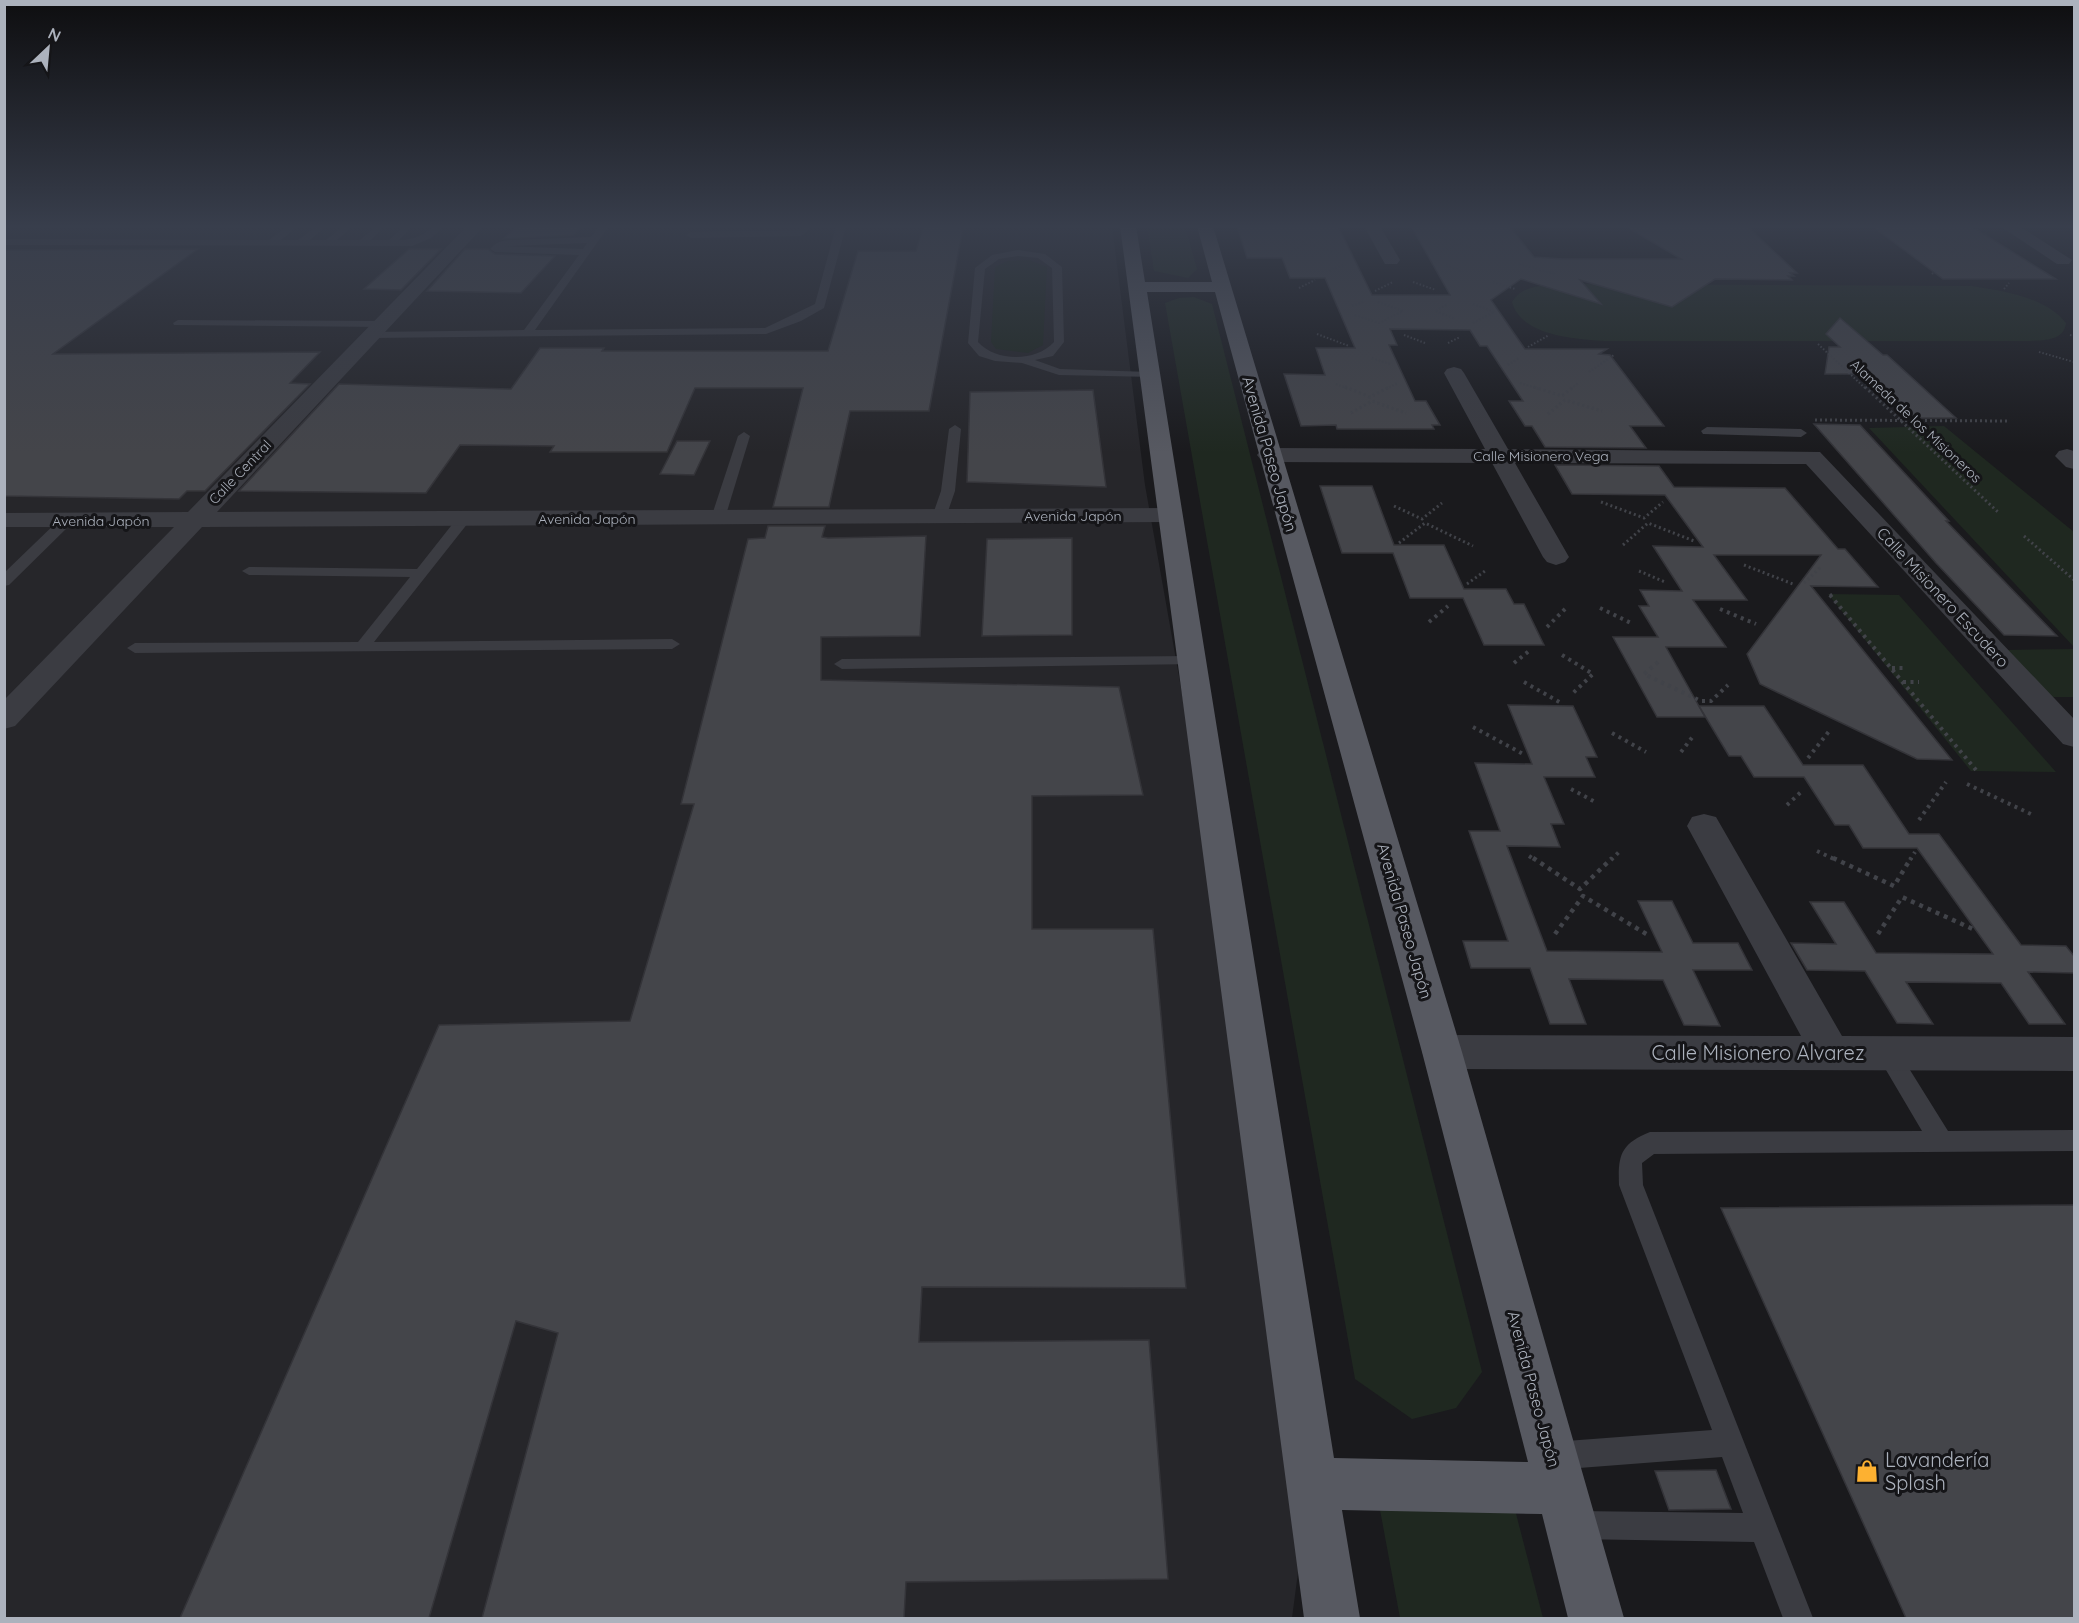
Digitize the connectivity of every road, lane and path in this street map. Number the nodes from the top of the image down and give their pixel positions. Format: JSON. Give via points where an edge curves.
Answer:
{"nodes":[{"id":1,"x":403,"y":302,"type":"edge"},
{"id":2,"x":549,"y":302,"type":"edge"},
{"id":3,"x":821,"y":302,"type":"edge"},
{"id":4,"x":977,"y":302,"type":"edge"},
{"id":5,"x":1058,"y":302,"type":"edge"},
{"id":6,"x":1139,"y":302,"type":"edge"},
{"id":7,"x":1227,"y":302,"type":"edge"},
{"id":8,"x":1363,"y":302,"type":"edge"},
{"id":9,"x":1378,"y":302,"type":"dead end"},
{"id":10,"x":1448,"y":304,"type":"dead end"},
{"id":11,"x":1473,"y":304,"type":"dead end"},
{"id":12,"x":1352,"y":306,"type":"dead end"},
{"id":13,"x":1355,"y":315,"type":"dead end"},
{"id":14,"x":1455,"y":320,"type":"dead end"},
{"id":15,"x":178,"y":323,"type":"dead end"},
{"id":16,"x":1473,"y":323,"type":"dead end"},
{"id":17,"x":376,"y":330,"type":"junction"},
{"id":18,"x":1317,"y":334,"type":"dead end"},
{"id":19,"x":526,"y":335,"type":"junction"},
{"id":20,"x":1404,"y":335,"type":"dead end"},
{"id":21,"x":1549,"y":335,"type":"dead end"},
{"id":22,"x":2070,"y":335,"type":"dead end"},
{"id":23,"x":2074,"y":336,"type":"edge"},
{"id":24,"x":1460,"y":337,"type":"dead end"},
{"id":25,"x":1425,"y":343,"type":"dead end"},
{"id":26,"x":1448,"y":343,"type":"dead end"},
{"id":27,"x":1818,"y":344,"type":"dead end"},
{"id":28,"x":1348,"y":346,"type":"dead end"},
{"id":29,"x":1528,"y":347,"type":"dead end"},
{"id":30,"x":2039,"y":352,"type":"dead end"},
{"id":31,"x":1614,"y":356,"type":"dead end"},
{"id":32,"x":1372,"y":358,"type":"dead end"},
{"id":33,"x":1519,"y":358,"type":"dead end"},
{"id":34,"x":1023,"y":360,"type":"junction"},
{"id":35,"x":2074,"y":362,"type":"edge"},
{"id":36,"x":1390,"y":364,"type":"dead end"},
{"id":37,"x":1508,"y":365,"type":"dead end"},
{"id":38,"x":1589,"y":372,"type":"dead end"},
{"id":39,"x":1454,"y":373,"type":"dead end"},
{"id":40,"x":1150,"y":375,"type":"junction"},
{"id":41,"x":1398,"y":383,"type":"dead end"},
{"id":42,"x":1520,"y":383,"type":"dead end"},
{"id":43,"x":1578,"y":383,"type":"dead end"},
{"id":44,"x":1336,"y":384,"type":"dead end"},
{"id":45,"x":1602,"y":411,"type":"dead end"},
{"id":46,"x":1350,"y":413,"type":"dead end"},
{"id":47,"x":1406,"y":413,"type":"dead end"},
{"id":48,"x":1548,"y":414,"type":"dead end"},
{"id":49,"x":1804,"y":420,"type":"dead end"},
{"id":50,"x":1903,"y":421,"type":"junction"},
{"id":51,"x":2010,"y":421,"type":"dead end"},
{"id":52,"x":955,"y":429,"type":"dead end"},
{"id":53,"x":1707,"y":431,"type":"dead end"},
{"id":54,"x":1801,"y":433,"type":"dead end"},
{"id":55,"x":744,"y":436,"type":"dead end"},
{"id":56,"x":1269,"y":455,"type":"junction"},
{"id":57,"x":1500,"y":456,"type":"junction"},
{"id":58,"x":1812,"y":457,"type":"joint"},
{"id":59,"x":1601,"y":502,"type":"dead end"},
{"id":60,"x":1663,"y":502,"type":"dead end"},
{"id":61,"x":1442,"y":503,"type":"dead end"},
{"id":62,"x":1394,"y":506,"type":"dead end"},
{"id":63,"x":1999,"y":513,"type":"dead end"},
{"id":64,"x":1170,"y":515,"type":"junction"},
{"id":65,"x":939,"y":517,"type":"junction"},
{"id":66,"x":718,"y":518,"type":"junction"},
{"id":67,"x":4,"y":520,"type":"edge"},
{"id":68,"x":463,"y":520,"type":"junction"},
{"id":69,"x":66,"y":521,"type":"junction"},
{"id":70,"x":193,"y":521,"type":"junction"},
{"id":71,"x":2024,"y":536,"type":"dead end"},
{"id":72,"x":1694,"y":541,"type":"dead end"},
{"id":73,"x":1399,"y":543,"type":"dead end"},
{"id":74,"x":1623,"y":545,"type":"dead end"},
{"id":75,"x":1473,"y":546,"type":"dead end"},
{"id":76,"x":1556,"y":557,"type":"dead end"},
{"id":77,"x":1744,"y":565,"type":"dead end"},
{"id":78,"x":1822,"y":566,"type":"dead end"},
{"id":79,"x":249,"y":571,"type":"dead end"},
{"id":80,"x":1485,"y":571,"type":"dead end"},
{"id":81,"x":1639,"y":571,"type":"dead end"},
{"id":82,"x":420,"y":573,"type":"junction"},
{"id":83,"x":2074,"y":580,"type":"edge"},
{"id":84,"x":4,"y":582,"type":"edge"},
{"id":85,"x":1665,"y":582,"type":"dead end"},
{"id":86,"x":1804,"y":583,"type":"dead end"},
{"id":87,"x":1467,"y":584,"type":"dead end"},
{"id":88,"x":1793,"y":584,"type":"dead end"},
{"id":89,"x":1830,"y":594,"type":"dead end"},
{"id":90,"x":1448,"y":606,"type":"dead end"},
{"id":91,"x":1567,"y":607,"type":"dead end"},
{"id":92,"x":1600,"y":608,"type":"dead end"},
{"id":93,"x":1720,"y":609,"type":"dead end"},
{"id":94,"x":1429,"y":622,"type":"dead end"},
{"id":95,"x":1634,"y":624,"type":"dead end"},
{"id":96,"x":1756,"y":624,"type":"dead end"},
{"id":97,"x":1547,"y":627,"type":"dead end"},
{"id":98,"x":672,"y":644,"type":"dead end"},
{"id":99,"x":362,"y":647,"type":"junction"},
{"id":100,"x":135,"y":648,"type":"dead end"},
{"id":101,"x":1529,"y":651,"type":"dead end"},
{"id":102,"x":1562,"y":655,"type":"dead end"},
{"id":103,"x":1192,"y":661,"type":"junction"},
{"id":104,"x":1658,"y":662,"type":"dead end"},
{"id":105,"x":1514,"y":663,"type":"dead end"},
{"id":106,"x":842,"y":664,"type":"dead end"},
{"id":107,"x":1892,"y":668,"type":"junction"},
{"id":108,"x":1907,"y":668,"type":"dead end"},
{"id":109,"x":1524,"y":682,"type":"dead end"},
{"id":110,"x":1903,"y":682,"type":"junction"},
{"id":111,"x":1919,"y":682,"type":"dead end"},
{"id":112,"x":1728,"y":685,"type":"dead end"},
{"id":113,"x":1572,"y":694,"type":"dead end"},
{"id":114,"x":1561,"y":703,"type":"dead end"},
{"id":115,"x":4,"y":719,"type":"edge"},
{"id":116,"x":1473,"y":727,"type":"dead end"},
{"id":117,"x":1830,"y":730,"type":"dead end"},
{"id":118,"x":1612,"y":734,"type":"dead end"},
{"id":119,"x":1694,"y":735,"type":"dead end"},
{"id":120,"x":2074,"y":737,"type":"edge"},
{"id":121,"x":1646,"y":752,"type":"dead end"},
{"id":122,"x":1682,"y":752,"type":"dead end"},
{"id":123,"x":1525,"y":755,"type":"dead end"},
{"id":124,"x":1808,"y":758,"type":"dead end"},
{"id":125,"x":1976,"y":770,"type":"dead end"},
{"id":126,"x":1946,"y":782,"type":"dead end"},
{"id":127,"x":1967,"y":784,"type":"dead end"},
{"id":128,"x":1571,"y":789,"type":"dead end"},
{"id":129,"x":1801,"y":792,"type":"dead end"},
{"id":130,"x":1597,"y":803,"type":"dead end"},
{"id":131,"x":1787,"y":805,"type":"dead end"},
{"id":132,"x":2033,"y":815,"type":"dead end"},
{"id":133,"x":1918,"y":820,"type":"dead end"},
{"id":134,"x":1704,"y":826,"type":"dead end"},
{"id":135,"x":1620,"y":851,"type":"dead end"},
{"id":136,"x":1817,"y":851,"type":"dead end"},
{"id":137,"x":1915,"y":852,"type":"dead end"},
{"id":138,"x":1529,"y":855,"type":"dead end"},
{"id":139,"x":1975,"y":930,"type":"dead end"},
{"id":140,"x":1555,"y":934,"type":"dead end"},
{"id":141,"x":1878,"y":934,"type":"dead end"},
{"id":142,"x":1648,"y":935,"type":"dead end"},
{"id":143,"x":1442,"y":1052,"type":"junction"},
{"id":144,"x":1831,"y":1053,"type":"junction"},
{"id":145,"x":1887,"y":1053,"type":"junction"},
{"id":146,"x":2074,"y":1054,"type":"edge"},
{"id":147,"x":1941,"y":1141,"type":"junction"},
{"id":148,"x":2074,"y":1141,"type":"edge"},
{"id":149,"x":1730,"y":1443,"type":"junction"},
{"id":150,"x":1312,"y":1482,"type":"junction"},
{"id":151,"x":1561,"y":1490,"type":"junction"},
{"id":152,"x":1763,"y":1528,"type":"junction"},
{"id":153,"x":1332,"y":1618,"type":"edge"},
{"id":154,"x":1596,"y":1618,"type":"edge"},
{"id":155,"x":1798,"y":1618,"type":"edge"}],
"edges":[{"from":1,"to":17,"type":"street","name":"Calle Central"},
{"from":2,"to":19,"type":"lane"},
{"from":3,"to":19,"type":"lane","via":[[820,306],[766,331]]},
{"from":4,"to":34,"type":"lane","via":[[973,343],[976,348],[989,356]]},
{"from":5,"to":34,"type":"lane","via":[[1059,342],[1049,354]]},
{"from":6,"to":40,"type":"main road"},
{"from":7,"to":56,"type":"main road","name":"Avenida Paseo Japón"},
{"from":8,"to":12,"type":"path"},
{"from":9,"to":13,"type":"path","via":[[1403,311],[1379,322]]},
{"from":10,"to":14,"type":"path","via":[[1436,311]]},
{"from":11,"to":16,"type":"path","via":[[1494,312]]},
{"from":15,"to":17,"type":"lane"},
{"from":17,"to":19,"type":"lane"},
{"from":17,"to":70,"type":"street","name":"Calle Central"},
{"from":18,"to":28,"type":"path"},
{"from":20,"to":25,"type":"path"},
{"from":21,"to":29,"type":"path"},
{"from":22,"to":23,"type":"path"},
{"from":24,"to":26,"type":"path"},
{"from":27,"to":50,"type":"path","name":"Alameda de los Misioneros"},
{"from":30,"to":35,"type":"path"},
{"from":31,"to":38,"type":"path"},
{"from":32,"to":36,"type":"path"},
{"from":33,"to":37,"type":"path"},
{"from":34,"to":40,"type":"lane","via":[[1059,372]]},
{"from":39,"to":57,"type":"street"},
{"from":40,"to":64,"type":"main road"},
{"from":41,"to":44,"type":"path","via":[[1370,397]]},
{"from":42,"to":43,"type":"path","via":[[1562,396]]},
{"from":45,"to":48,"type":"path","via":[[1565,400]]},
{"from":46,"to":47,"type":"path","via":[[1372,401]]},
{"from":49,"to":50,"type":"path"},
{"from":50,"to":51,"type":"path"},
{"from":50,"to":63,"type":"path","name":"Alameda de los Misioneros"},
{"from":52,"to":65,"type":"lane","via":[[948,491]]},
{"from":53,"to":54,"type":"lane"},
{"from":55,"to":66,"type":"lane"},
{"from":56,"to":57,"type":"street","name":"Calle Misionero Vega"},
{"from":56,"to":143,"type":"main road","name":"Avenida Paseo Japón"},
{"from":57,"to":58,"type":"street","name":"Calle Misionero Vega"},
{"from":57,"to":76,"type":"street"},
{"from":58,"to":120,"type":"street","name":"Calle Misionero Escudero"},
{"from":59,"to":60,"type":"path","via":[[1644,518]]},
{"from":61,"to":62,"type":"path","via":[[1422,519]]},
{"from":64,"to":65,"type":"street","name":"Avenida Japón"},
{"from":64,"to":103,"type":"main road"},
{"from":65,"to":66,"type":"street","name":"Avenida Japón"},
{"from":66,"to":68,"type":"street","name":"Avenida Japón"},
{"from":67,"to":69,"type":"street","name":"Avenida Japón"},
{"from":68,"to":70,"type":"street","name":"Avenida Japón"},
{"from":68,"to":82,"type":"lane"},
{"from":69,"to":70,"type":"street","name":"Avenida Japón"},
{"from":69,"to":84,"type":"lane"},
{"from":70,"to":115,"type":"street","name":"Calle Central"},
{"from":71,"to":83,"type":"path"},
{"from":72,"to":74,"type":"path","via":[[1648,523]]},
{"from":73,"to":75,"type":"path","via":[[1425,523]]},
{"from":77,"to":88,"type":"path"},
{"from":78,"to":86,"type":"path"},
{"from":79,"to":82,"type":"lane"},
{"from":80,"to":87,"type":"path"},
{"from":81,"to":85,"type":"path"},
{"from":82,"to":99,"type":"lane"},
{"from":89,"to":107,"type":"path"},
{"from":90,"to":94,"type":"path"},
{"from":91,"to":97,"type":"path"},
{"from":92,"to":95,"type":"path"},
{"from":93,"to":96,"type":"path"},
{"from":98,"to":99,"type":"lane"},
{"from":99,"to":100,"type":"lane"},
{"from":101,"to":105,"type":"path"},
{"from":102,"to":113,"type":"path","via":[[1593,674]]},
{"from":103,"to":106,"type":"lane"},
{"from":103,"to":150,"type":"main road"},
{"from":104,"to":112,"type":"path","via":[[1644,674],[1701,701],[1711,701]]},
{"from":107,"to":108,"type":"path"},
{"from":107,"to":110,"type":"path"},
{"from":109,"to":114,"type":"path"},
{"from":110,"to":111,"type":"path"},
{"from":110,"to":125,"type":"path"},
{"from":116,"to":123,"type":"path"},
{"from":117,"to":124,"type":"path"},
{"from":118,"to":121,"type":"path"},
{"from":119,"to":122,"type":"path"},
{"from":126,"to":133,"type":"path"},
{"from":127,"to":132,"type":"path"},
{"from":128,"to":130,"type":"path"},
{"from":129,"to":131,"type":"path"},
{"from":134,"to":144,"type":"street"},
{"from":135,"to":138,"type":"path","via":[[1580,889]]},
{"from":136,"to":137,"type":"path","via":[[1894,886]]},
{"from":139,"to":141,"type":"path","via":[[1902,897]]},
{"from":140,"to":142,"type":"path","via":[[1583,896]]},
{"from":143,"to":144,"type":"street","name":"Calle Misionero Alvarez"},
{"from":143,"to":151,"type":"main road","name":"Avenida Paseo Japón"},
{"from":144,"to":145,"type":"street","name":"Calle Misionero Alvarez"},
{"from":145,"to":146,"type":"street","name":"Calle Misionero Alvarez"},
{"from":145,"to":147,"type":"lane"},
{"from":147,"to":148,"type":"lane"},
{"from":147,"to":149,"type":"lane","via":[[1650,1143],[1630,1158],[1631,1185]]},
{"from":149,"to":151,"type":"lane"},
{"from":149,"to":152,"type":"lane"},
{"from":150,"to":151,"type":"main road"},
{"from":150,"to":153,"type":"main road"},
{"from":151,"to":152,"type":"lane"},
{"from":151,"to":154,"type":"main road","name":"Avenida Paseo Japón"},
{"from":152,"to":155,"type":"lane"}]}
